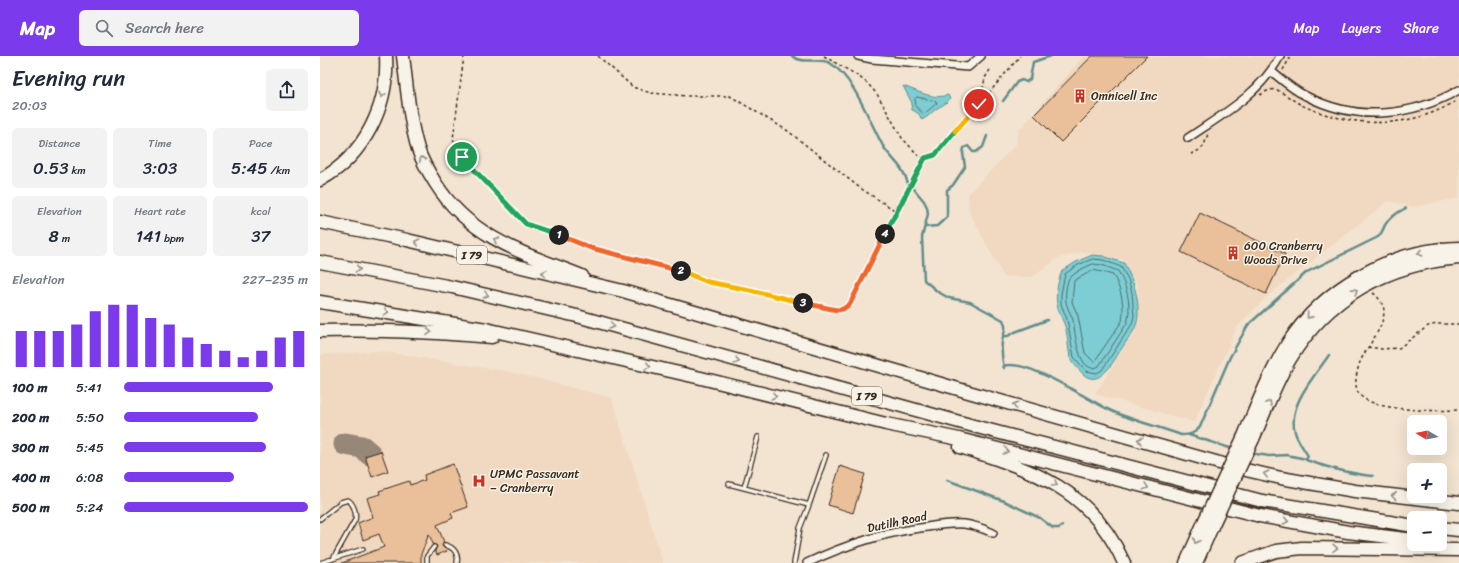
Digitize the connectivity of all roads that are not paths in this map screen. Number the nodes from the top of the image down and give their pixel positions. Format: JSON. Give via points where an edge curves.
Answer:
{"nodes":[{"id":1,"x":386,"y":56,"type":"edge"},
{"id":2,"x":403,"y":56,"type":"edge"},
{"id":3,"x":858,"y":56,"type":"edge"},
{"id":4,"x":981,"y":56,"type":"edge"},
{"id":5,"x":1280,"y":56,"type":"edge"},
{"id":6,"x":1271,"y":71,"type":"junction"},
{"id":7,"x":1459,"y":90,"type":"edge"},
{"id":8,"x":1188,"y":138,"type":"dead end"},
{"id":9,"x":320,"y":180,"type":"edge"},
{"id":10,"x":320,"y":222,"type":"edge"},
{"id":11,"x":1459,"y":248,"type":"edge"},
{"id":12,"x":1459,"y":258,"type":"edge"},
{"id":13,"x":320,"y":262,"type":"edge"},
{"id":14,"x":623,"y":291,"type":"junction"},
{"id":15,"x":320,"y":302,"type":"edge"},
{"id":16,"x":320,"y":331,"type":"edge"},
{"id":17,"x":541,"y":342,"type":"junction"},
{"id":18,"x":886,"y":424,"type":"junction"},
{"id":19,"x":758,"y":437,"type":"dead end"},
{"id":20,"x":1248,"y":437,"type":"junction"},
{"id":21,"x":826,"y":455,"type":"dead end"},
{"id":22,"x":729,"y":484,"type":"dead end"},
{"id":23,"x":744,"y":488,"type":"junction"},
{"id":24,"x":1459,"y":502,"type":"edge"},
{"id":25,"x":809,"y":505,"type":"junction"},
{"id":26,"x":320,"y":519,"type":"edge"},
{"id":27,"x":1210,"y":521,"type":"junction"},
{"id":28,"x":1407,"y":525,"type":"edge"},
{"id":29,"x":1447,"y":529,"type":"edge"},
{"id":30,"x":1459,"y":530,"type":"edge"},
{"id":31,"x":994,"y":533,"type":"dead end"},
{"id":32,"x":1407,"y":539,"type":"edge"},
{"id":33,"x":1447,"y":543,"type":"edge"},
{"id":34,"x":1459,"y":544,"type":"edge"},
{"id":35,"x":445,"y":545,"type":"dead end"},
{"id":36,"x":434,"y":548,"type":"dead end"},
{"id":37,"x":363,"y":549,"type":"dead end"},
{"id":38,"x":1459,"y":550,"type":"edge"},
{"id":39,"x":333,"y":559,"type":"junction"},
{"id":40,"x":320,"y":563,"type":"edge"},
{"id":41,"x":428,"y":563,"type":"edge"},
{"id":42,"x":457,"y":563,"type":"edge"},
{"id":43,"x":794,"y":563,"type":"edge"},
{"id":44,"x":807,"y":563,"type":"edge"},
{"id":45,"x":1124,"y":563,"type":"edge"},
{"id":46,"x":1186,"y":563,"type":"edge"},
{"id":47,"x":1196,"y":563,"type":"edge"},
{"id":48,"x":1242,"y":563,"type":"edge"}],
"edges":[{"from":1,"to":9,"type":"highway","one_way":true,"via":[[383,92],[370,129],[351,157]]},
{"from":14,"to":2,"type":"highway","one_way":true,"via":[[498,241],[458,213],[428,173],[418,151]]},
{"from":3,"to":4,"type":"street","via":[[968,66]]},
{"from":5,"to":6,"type":"street"},
{"from":6,"to":7,"type":"street","via":[[1293,89],[1319,102],[1346,111],[1396,112],[1415,109]]},
{"from":6,"to":8,"type":"street","via":[[1251,93],[1229,111]]},
{"from":14,"to":10,"type":"highway","number":"I 79","one_way":true},
{"from":11,"to":20,"type":"highway","one_way":true,"via":[[1421,252],[1383,265],[1350,282],[1324,302],[1288,343],[1277,363]]},
{"from":20,"to":12,"type":"highway","one_way":true,"via":[[1299,345],[1331,309],[1386,274],[1416,264]]},
{"from":13,"to":28,"type":"highway","number":"I 79","one_way":true,"via":[[452,287],[577,316],[981,428],[1262,501]]},
{"from":24,"to":14,"type":"highway","number":"I 79","one_way":true,"via":[[1355,491],[1237,468]]},
{"from":15,"to":17,"type":"highway","one_way":true,"via":[[486,329]]},
{"from":16,"to":17,"type":"highway","one_way":true,"via":[[412,331]]},
{"from":17,"to":18,"type":"highway","one_way":true},
{"from":18,"to":32,"type":"highway","one_way":true,"via":[[959,439],[1260,516],[1348,532]]},
{"from":18,"to":45,"type":"highway","one_way":true,"via":[[1002,460],[1056,484],[1079,500],[1093,514],[1112,539]]},
{"from":19,"to":23,"type":"lane"},
{"from":20,"to":27,"type":"highway","bridge":true},
{"from":21,"to":25,"type":"lane"},
{"from":22,"to":23,"type":"lane"},
{"from":23,"to":25,"type":"lane"},
{"from":25,"to":43,"type":"lane","via":[[800,528]]},
{"from":26,"to":39,"type":"lane","via":[[341,502],[352,502],[355,520]]},
{"from":27,"to":46,"type":"highway","one_way":true},
{"from":27,"to":47,"type":"highway"},
{"from":29,"to":30,"type":"highway"},
{"from":31,"to":44,"type":"street","name":"Dutilh Road","via":[[963,524],[918,528],[872,538]]},
{"from":33,"to":34,"type":"highway"},
{"from":35,"to":42,"type":"lane","via":[[456,552]]},
{"from":36,"to":41,"type":"lane","via":[[428,556]]},
{"from":37,"to":39,"type":"lane"},
{"from":48,"to":38,"type":"highway","one_way":true,"via":[[1276,551],[1302,548]]},
{"from":39,"to":40,"type":"lane"}]}
